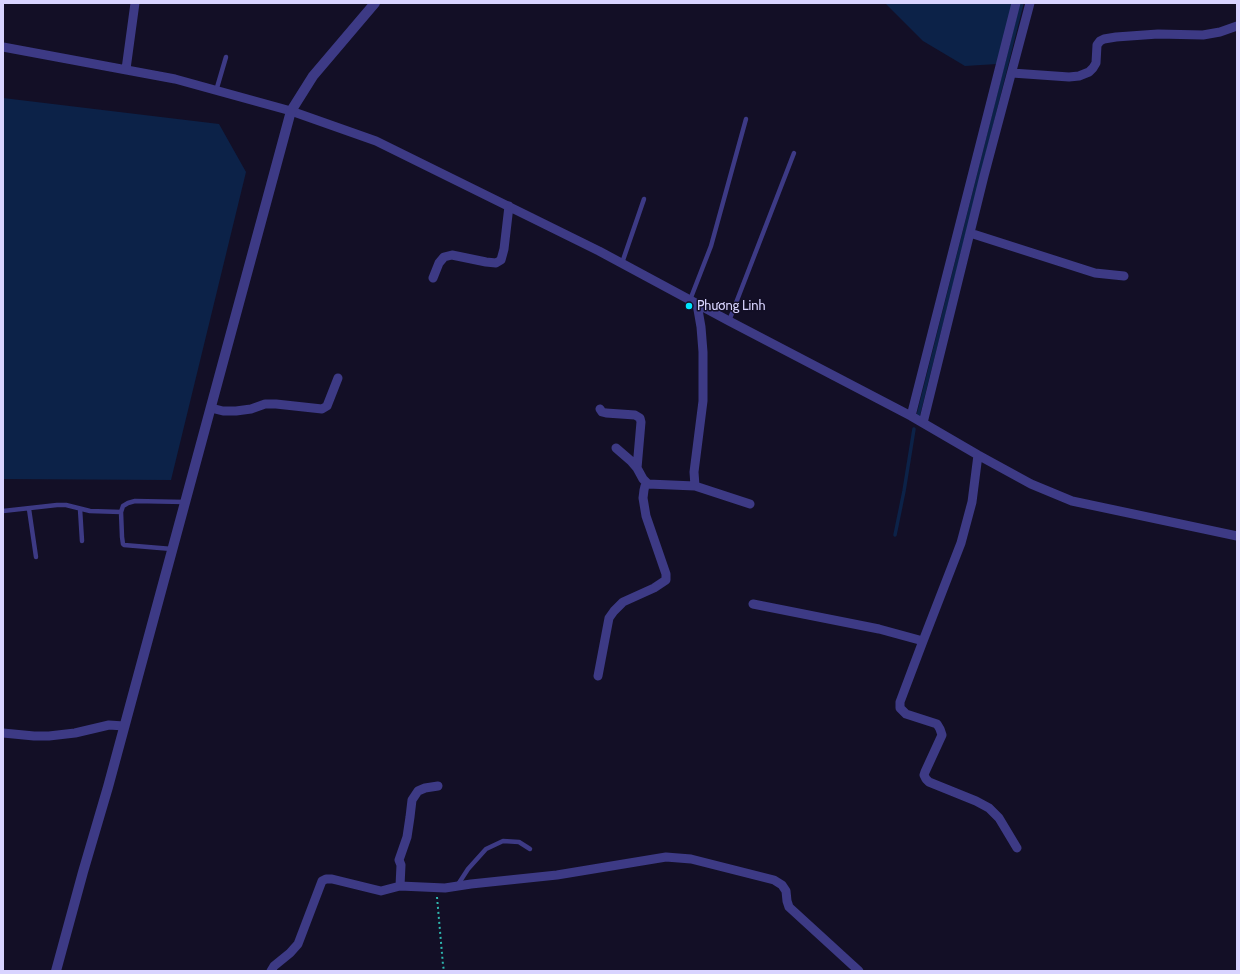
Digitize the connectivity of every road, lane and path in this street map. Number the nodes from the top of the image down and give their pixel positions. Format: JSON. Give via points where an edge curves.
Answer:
{"nodes":[{"id":1,"x":135,"y":3,"type":"edge"},
{"id":2,"x":375,"y":3,"type":"edge"},
{"id":3,"x":1016,"y":3,"type":"edge"},
{"id":4,"x":1030,"y":3,"type":"edge"},
{"id":5,"x":1237,"y":26,"type":"edge"},
{"id":6,"x":3,"y":47,"type":"edge"},
{"id":7,"x":226,"y":57,"type":"dead end"},
{"id":8,"x":126,"y":69,"type":"junction"},
{"id":9,"x":1012,"y":73,"type":"junction"},
{"id":10,"x":216,"y":91,"type":"junction"},
{"id":11,"x":291,"y":111,"type":"junction"},
{"id":12,"x":746,"y":119,"type":"dead end"},
{"id":13,"x":794,"y":153,"type":"dead end"},
{"id":14,"x":644,"y":199,"type":"dead end"},
{"id":15,"x":509,"y":206,"type":"junction"},
{"id":16,"x":970,"y":233,"type":"junction"},
{"id":17,"x":622,"y":263,"type":"junction"},
{"id":18,"x":1124,"y":276,"type":"dead end"},
{"id":19,"x":433,"y":278,"type":"dead end"},
{"id":20,"x":694,"y":302,"type":"junction"},
{"id":21,"x":729,"y":321,"type":"junction"},
{"id":22,"x":338,"y":378,"type":"dead end"},
{"id":23,"x":210,"y":408,"type":"junction"},
{"id":24,"x":600,"y":409,"type":"dead end"},
{"id":25,"x":911,"y":416,"type":"junction"},
{"id":26,"x":923,"y":423,"type":"junction"},
{"id":27,"x":616,"y":448,"type":"dead end"},
{"id":28,"x":978,"y":455,"type":"junction"},
{"id":29,"x":637,"y":468,"type":"junction"},
{"id":30,"x":648,"y":484,"type":"junction"},
{"id":31,"x":695,"y":486,"type":"junction"},
{"id":32,"x":185,"y":502,"type":"junction"},
{"id":33,"x":750,"y":504,"type":"dead end"},
{"id":34,"x":29,"y":509,"type":"junction"},
{"id":35,"x":80,"y":509,"type":"junction"},
{"id":36,"x":3,"y":511,"type":"edge"},
{"id":37,"x":121,"y":512,"type":"junction"},
{"id":38,"x":1237,"y":536,"type":"edge"},
{"id":39,"x":82,"y":541,"type":"dead end"},
{"id":40,"x":172,"y":549,"type":"junction"},
{"id":41,"x":36,"y":557,"type":"dead end"},
{"id":42,"x":753,"y":604,"type":"dead end"},
{"id":43,"x":923,"y":641,"type":"junction"},
{"id":44,"x":598,"y":676,"type":"dead end"},
{"id":45,"x":124,"y":726,"type":"junction"},
{"id":46,"x":3,"y":733,"type":"edge"},
{"id":47,"x":438,"y":786,"type":"dead end"},
{"id":48,"x":1017,"y":848,"type":"dead end"},
{"id":49,"x":530,"y":849,"type":"dead end"},
{"id":50,"x":400,"y":886,"type":"junction"},
{"id":51,"x":457,"y":886,"type":"junction"},
{"id":52,"x":436,"y":888,"type":"junction"},
{"id":53,"x":56,"y":971,"type":"edge"},
{"id":54,"x":271,"y":971,"type":"edge"},
{"id":55,"x":444,"y":971,"type":"edge"},
{"id":56,"x":860,"y":971,"type":"edge"}],
"edges":[{"from":1,"to":8,"type":"street"},
{"from":2,"to":11,"type":"street","via":[[313,76]]},
{"from":3,"to":25,"type":"street"},
{"from":4,"to":9,"type":"street"},
{"from":5,"to":9,"type":"street","via":[[1203,35],[1158,34],[1104,39],[1097,45],[1096,63],[1093,68],[1079,76]]},
{"from":6,"to":8,"type":"street"},
{"from":7,"to":10,"type":"lane"},
{"from":8,"to":10,"type":"street"},
{"from":9,"to":16,"type":"street"},
{"from":10,"to":11,"type":"street"},
{"from":11,"to":15,"type":"street","via":[[376,141]]},
{"from":11,"to":23,"type":"street"},
{"from":12,"to":20,"type":"lane"},
{"from":13,"to":21,"type":"lane"},
{"from":14,"to":17,"type":"lane"},
{"from":15,"to":17,"type":"street"},
{"from":15,"to":19,"type":"street","via":[[501,260],[496,263],[452,255],[444,257]]},
{"from":16,"to":18,"type":"street","via":[[1095,273]]},
{"from":16,"to":26,"type":"street"},
{"from":17,"to":20,"type":"street"},
{"from":20,"to":21,"type":"street"},
{"from":20,"to":31,"type":"street","via":[[701,327],[703,352],[703,401],[694,472]]},
{"from":21,"to":25,"type":"street"},
{"from":22,"to":23,"type":"street","via":[[327,406],[322,409],[276,404],[264,404],[236,411]]},
{"from":23,"to":32,"type":"street"},
{"from":24,"to":29,"type":"street","via":[[606,413],[635,415],[640,418]]},
{"from":25,"to":26,"type":"street"},
{"from":26,"to":28,"type":"street"},
{"from":27,"to":29,"type":"street"},
{"from":28,"to":38,"type":"street","via":[[1031,484],[1072,501]]},
{"from":28,"to":43,"type":"street","via":[[972,502],[961,544]]},
{"from":29,"to":30,"type":"street"},
{"from":30,"to":31,"type":"street"},
{"from":30,"to":44,"type":"street","via":[[642,498],[666,580],[623,602],[609,618]]},
{"from":31,"to":33,"type":"street"},
{"from":32,"to":37,"type":"lane","via":[[135,501],[123,506]]},
{"from":32,"to":40,"type":"street"},
{"from":34,"to":35,"type":"lane","via":[[66,505]]},
{"from":34,"to":36,"type":"lane"},
{"from":34,"to":41,"type":"lane"},
{"from":35,"to":37,"type":"lane"},
{"from":35,"to":39,"type":"lane"},
{"from":37,"to":40,"type":"lane","via":[[124,545]]},
{"from":40,"to":45,"type":"street"},
{"from":42,"to":43,"type":"street","via":[[879,629]]},
{"from":43,"to":48,"type":"street","via":[[900,708],[906,714],[937,724],[940,729],[942,735],[924,775],[930,782],[989,808],[999,818]]},
{"from":45,"to":46,"type":"street","via":[[108,726],[49,736]]},
{"from":45,"to":53,"type":"street"},
{"from":47,"to":50,"type":"street","via":[[418,791],[412,800],[407,837],[399,860]]},
{"from":49,"to":51,"type":"lane","via":[[519,842],[503,841],[486,849]]},
{"from":50,"to":52,"type":"street"},
{"from":50,"to":54,"type":"street","via":[[381,891],[332,879],[322,881],[298,944]]},
{"from":51,"to":52,"type":"street"},
{"from":51,"to":56,"type":"street","via":[[557,875],[666,857],[691,859],[774,880],[782,885],[789,907]]},
{"from":52,"to":55,"type":"path"}]}
